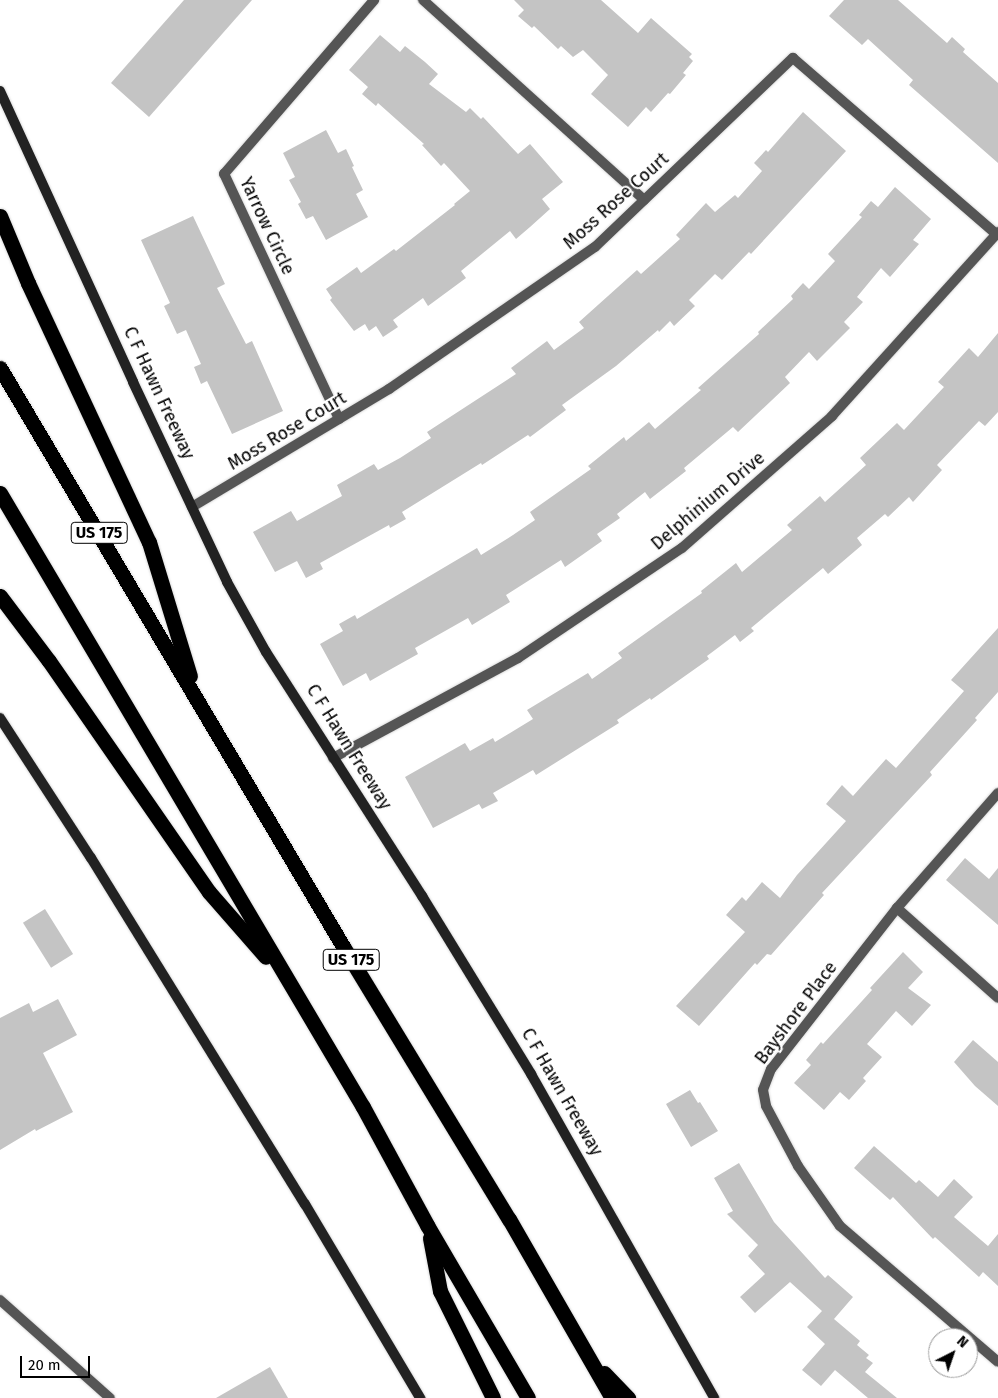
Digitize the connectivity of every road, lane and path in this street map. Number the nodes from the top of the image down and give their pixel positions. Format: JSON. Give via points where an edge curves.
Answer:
{"nodes":[{"id":1,"x":374,"y":0,"type":"edge"},
{"id":2,"x":423,"y":0,"type":"edge"},
{"id":3,"x":0,"y":91,"type":"edge"},
{"id":4,"x":644,"y":200,"type":"junction"},
{"id":5,"x":0,"y":216,"type":"edge"},
{"id":6,"x":997,"y":233,"type":"edge"},
{"id":7,"x":0,"y":368,"type":"edge"},
{"id":8,"x":339,"y":419,"type":"junction"},
{"id":9,"x":0,"y":493,"type":"edge"},
{"id":10,"x":192,"y":506,"type":"junction"},
{"id":11,"x":0,"y":596,"type":"edge"},
{"id":12,"x":197,"y":699,"type":"junction"},
{"id":13,"x":0,"y":718,"type":"edge"},
{"id":14,"x":333,"y":758,"type":"junction"},
{"id":15,"x":998,"y":793,"type":"edge"},
{"id":16,"x":896,"y":908,"type":"junction"},
{"id":17,"x":290,"y":984,"type":"junction"},
{"id":18,"x":998,"y":998,"type":"edge"},
{"id":19,"x":427,"y":1225,"type":"junction"},
{"id":20,"x":0,"y":1300,"type":"edge"},
{"id":21,"x":592,"y":1361,"type":"junction"},
{"id":22,"x":998,"y":1362,"type":"edge"},
{"id":23,"x":110,"y":1398,"type":"edge"},
{"id":24,"x":420,"y":1398,"type":"edge"},
{"id":25,"x":493,"y":1398,"type":"edge"},
{"id":26,"x":528,"y":1398,"type":"edge"},
{"id":27,"x":612,"y":1398,"type":"edge"},
{"id":28,"x":628,"y":1398,"type":"edge"},
{"id":29,"x":714,"y":1398,"type":"edge"}],
"edges":[{"from":1,"to":8,"type":"street","name":"Yarrow Circle","via":[[224,174]]},
{"from":2,"to":4,"type":"street"},
{"from":3,"to":10,"type":"main road","name":"C F Hawn Freeway"},
{"from":4,"to":6,"type":"street","name":"Moss Rose Court","via":[[793,58]]},
{"from":4,"to":8,"type":"street","name":"Moss Rose Court","via":[[595,246],[389,389]]},
{"from":5,"to":12,"type":"highway","via":[[32,292],[150,542]]},
{"from":6,"to":14,"type":"street","name":"Delphinium Drive","via":[[832,416],[682,548],[518,658]]},
{"from":7,"to":12,"type":"highway","number":"US 175"},
{"from":8,"to":10,"type":"street","name":"Moss Rose Court"},
{"from":9,"to":17,"type":"highway"},
{"from":10,"to":14,"type":"main road","name":"C F Hawn Freeway","via":[[227,582],[266,652]]},
{"from":11,"to":17,"type":"highway","via":[[83,709],[209,892]]},
{"from":12,"to":21,"type":"highway","number":"US 175"},
{"from":13,"to":24,"type":"main road","via":[[91,858],[305,1204]]},
{"from":14,"to":29,"type":"main road","name":"C F Hawn Freeway","via":[[532,1074]]},
{"from":15,"to":16,"type":"street","name":"Bayshore Place"},
{"from":16,"to":18,"type":"street"},
{"from":16,"to":22,"type":"street","name":"Bayshore Place","via":[[771,1069],[763,1090],[766,1106],[798,1166],[840,1226]]},
{"from":17,"to":19,"type":"highway","via":[[363,1107]]},
{"from":19,"to":25,"type":"highway","via":[[440,1291]]},
{"from":19,"to":26,"type":"highway"},
{"from":20,"to":23,"type":"street"},
{"from":21,"to":27,"type":"highway","number":"US 175"},
{"from":21,"to":28,"type":"highway"}]}
